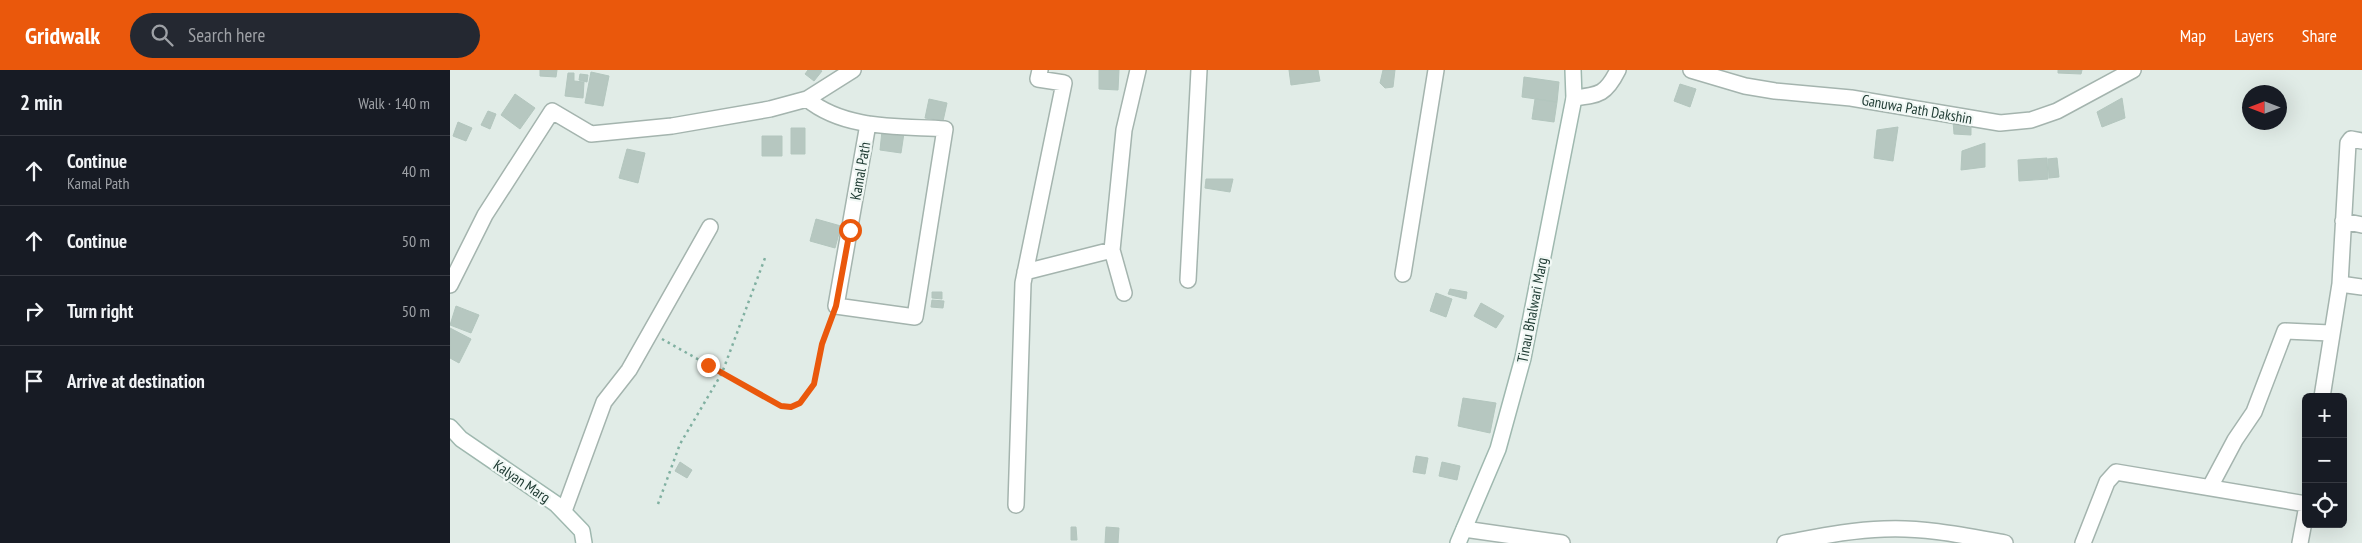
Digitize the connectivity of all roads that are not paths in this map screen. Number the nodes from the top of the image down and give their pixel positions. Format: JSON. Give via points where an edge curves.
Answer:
{"nodes":[{"id":1,"x":853,"y":70,"type":"edge"},
{"id":2,"x":1040,"y":70,"type":"edge"},
{"id":3,"x":1138,"y":70,"type":"edge"},
{"id":4,"x":1199,"y":70,"type":"edge"},
{"id":5,"x":1436,"y":70,"type":"edge"},
{"id":6,"x":1573,"y":70,"type":"edge"},
{"id":7,"x":1618,"y":70,"type":"edge"},
{"id":8,"x":1691,"y":70,"type":"edge"},
{"id":9,"x":2133,"y":70,"type":"edge"},
{"id":10,"x":1574,"y":98,"type":"junction"},
{"id":11,"x":807,"y":99,"type":"junction"},
{"id":12,"x":868,"y":124,"type":"junction"},
{"id":13,"x":2362,"y":141,"type":"edge"},
{"id":14,"x":2342,"y":221,"type":"junction"},
{"id":15,"x":2362,"y":225,"type":"edge"},
{"id":16,"x":710,"y":227,"type":"dead end"},
{"id":17,"x":1112,"y":250,"type":"junction"},
{"id":18,"x":1025,"y":272,"type":"junction"},
{"id":19,"x":1403,"y":274,"type":"dead end"},
{"id":20,"x":1188,"y":280,"type":"dead end"},
{"id":21,"x":2340,"y":284,"type":"junction"},
{"id":22,"x":450,"y":286,"type":"edge"},
{"id":23,"x":2362,"y":287,"type":"edge"},
{"id":24,"x":1124,"y":293,"type":"dead end"},
{"id":25,"x":2330,"y":333,"type":"junction"},
{"id":26,"x":2322,"y":393,"type":"edge"},
{"id":27,"x":450,"y":426,"type":"edge"},
{"id":28,"x":2210,"y":486,"type":"junction"},
{"id":29,"x":2302,"y":503,"type":"edge"},
{"id":30,"x":1016,"y":505,"type":"dead end"},
{"id":31,"x":564,"y":511,"type":"junction"},
{"id":32,"x":2303,"y":528,"type":"edge"},
{"id":33,"x":1461,"y":536,"type":"edge"},
{"id":34,"x":1968,"y":540,"type":"edge"},
{"id":35,"x":584,"y":543,"type":"edge"},
{"id":36,"x":1562,"y":543,"type":"edge"},
{"id":37,"x":1785,"y":543,"type":"edge"},
{"id":38,"x":2005,"y":543,"type":"edge"},
{"id":39,"x":2084,"y":543,"type":"edge"},
{"id":40,"x":2300,"y":543,"type":"edge"}],
"edges":[{"from":1,"to":11,"type":"street"},
{"from":2,"to":18,"type":"street","via":[[1038,79],[1064,83]]},
{"from":3,"to":17,"type":"street","via":[[1124,130]]},
{"from":4,"to":20,"type":"street"},
{"from":5,"to":19,"type":"street"},
{"from":6,"to":10,"type":"street","name":"Tinau Bhalwari Marg"},
{"from":7,"to":10,"type":"street","via":[[1606,91],[1595,96]]},
{"from":8,"to":9,"type":"street","name":"Ganuwa Path Dakshin","via":[[1767,90],[1851,98],[2000,123],[2031,120],[2057,111]]},
{"from":10,"to":33,"type":"street","name":"Tinau Bhalwari Marg","via":[[1523,358],[1498,449]]},
{"from":11,"to":12,"type":"street","via":[[828,114]]},
{"from":11,"to":22,"type":"street","via":[[770,109],[672,126],[591,134],[552,111],[485,215]]},
{"from":12,"to":12,"type":"street","name":"Kamal Path","via":[[945,129],[915,318],[836,306]]},
{"from":13,"to":14,"type":"street","via":[[2351,139],[2348,143]]},
{"from":14,"to":15,"type":"street"},
{"from":14,"to":21,"type":"street"},
{"from":16,"to":31,"type":"street","via":[[629,370],[604,402]]},
{"from":17,"to":18,"type":"street"},
{"from":17,"to":24,"type":"street"},
{"from":18,"to":30,"type":"street"},
{"from":21,"to":23,"type":"street"},
{"from":21,"to":25,"type":"street"},
{"from":25,"to":26,"type":"street"},
{"from":25,"to":28,"type":"street","via":[[2285,331],[2254,412]]},
{"from":27,"to":31,"type":"street","name":"Kalyan Marg","via":[[460,439]]},
{"from":28,"to":29,"type":"street"},
{"from":28,"to":39,"type":"street","via":[[2113,473]]},
{"from":31,"to":35,"type":"street","name":"Kalyan Marg","via":[[582,531]]},
{"from":32,"to":40,"type":"street"},
{"from":33,"to":36,"type":"street"},
{"from":34,"to":37,"type":"street","via":[[1885,529],[1842,532]]},
{"from":34,"to":38,"type":"street"}]}
